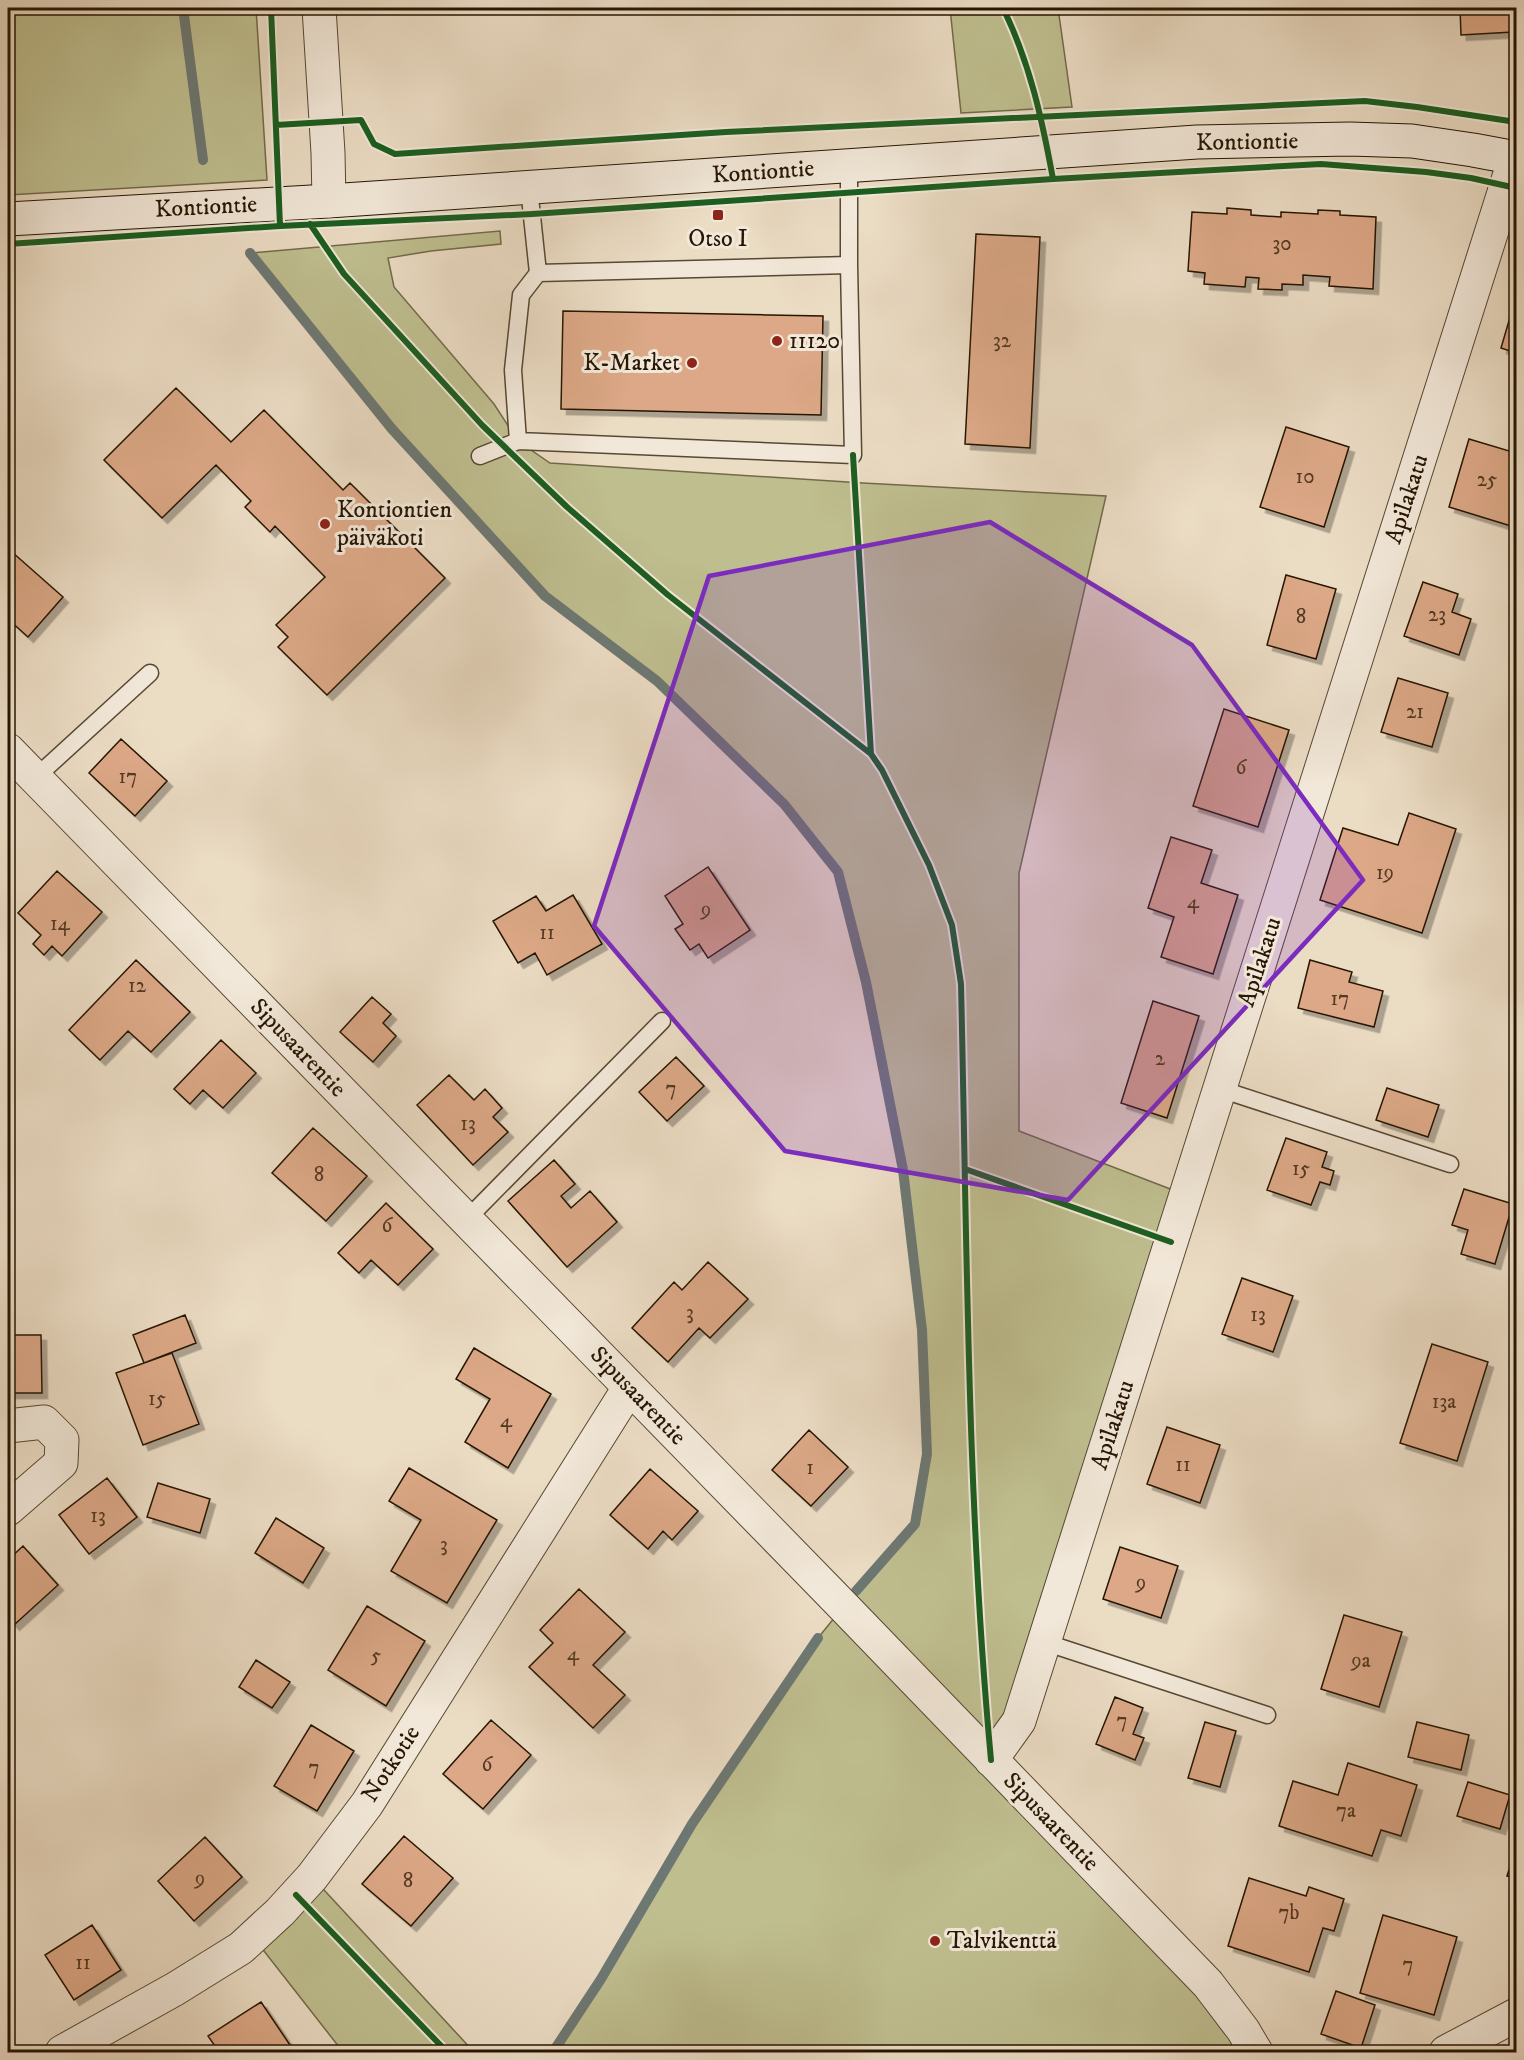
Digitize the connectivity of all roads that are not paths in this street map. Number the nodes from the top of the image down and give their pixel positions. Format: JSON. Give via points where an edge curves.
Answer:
{"nodes":[{"id":1,"x":319,"y":8,"type":"edge"},
{"id":2,"x":1516,"y":158,"type":"edge"},
{"id":3,"x":849,"y":166,"type":"junction"},
{"id":4,"x":529,"y":188,"type":"junction"},
{"id":5,"x":329,"y":201,"type":"junction"},
{"id":6,"x":8,"y":219,"type":"edge"},
{"id":7,"x":849,"y":265,"type":"junction"},
{"id":8,"x":538,"y":273,"type":"junction"},
{"id":9,"x":518,"y":441,"type":"junction"},
{"id":10,"x":480,"y":456,"type":"dead end"},
{"id":11,"x":150,"y":673,"type":"dead end"},
{"id":12,"x":8,"y":750,"type":"edge"},
{"id":13,"x":35,"y":778,"type":"junction"},
{"id":14,"x":662,"y":1021,"type":"dead end"},
{"id":15,"x":1220,"y":1089,"type":"junction"},
{"id":16,"x":1450,"y":1164,"type":"dead end"},
{"id":17,"x":466,"y":1220,"type":"junction"},
{"id":18,"x":630,"y":1388,"type":"junction"},
{"id":19,"x":8,"y":1426,"type":"edge"},
{"id":20,"x":8,"y":1509,"type":"edge"},
{"id":21,"x":1044,"y":1642,"type":"junction"},
{"id":22,"x":1267,"y":1715,"type":"dead end"},
{"id":23,"x":991,"y":1760,"type":"junction"},
{"id":24,"x":1516,"y":2015,"type":"edge"},
{"id":25,"x":62,"y":2052,"type":"edge"},
{"id":26,"x":1256,"y":2052,"type":"edge"},
{"id":27,"x":1446,"y":2052,"type":"edge"}],
"edges":[{"from":1,"to":5,"type":"street"},
{"from":2,"to":3,"type":"street","name":"Kontiontie","via":[[1412,141],[1350,140],[1197,142]]},
{"from":2,"to":15,"type":"street","name":"Apilakatu"},
{"from":3,"to":4,"type":"street","name":"Kontiontie"},
{"from":3,"to":7,"type":"lane"},
{"from":4,"to":5,"type":"street","name":"Kontiontie"},
{"from":4,"to":8,"type":"lane"},
{"from":5,"to":6,"type":"street","name":"Kontiontie"},
{"from":7,"to":8,"type":"lane"},
{"from":7,"to":9,"type":"lane","via":[[853,455]]},
{"from":8,"to":9,"type":"lane","via":[[521,295],[513,370]]},
{"from":9,"to":10,"type":"lane"},
{"from":11,"to":13,"type":"lane"},
{"from":12,"to":13,"type":"street","name":"Sipusaarentie"},
{"from":13,"to":17,"type":"street","name":"Sipusaarentie"},
{"from":14,"to":17,"type":"lane"},
{"from":15,"to":16,"type":"lane"},
{"from":15,"to":21,"type":"street","name":"Apilakatu"},
{"from":17,"to":18,"type":"street","name":"Sipusaarentie"},
{"from":18,"to":23,"type":"street","name":"Sipusaarentie"},
{"from":18,"to":25,"type":"street","name":"Notkotie","via":[[367,1804],[312,1877],[241,1948]]},
{"from":19,"to":20,"type":"street","via":[[44,1422],[62,1440],[61,1462]]},
{"from":21,"to":22,"type":"lane"},
{"from":21,"to":23,"type":"street","name":"Apilakatu","via":[[1019,1721]]},
{"from":23,"to":26,"type":"street","name":"Sipusaarentie","via":[[1208,1984]]},
{"from":24,"to":27,"type":"street"}]}
